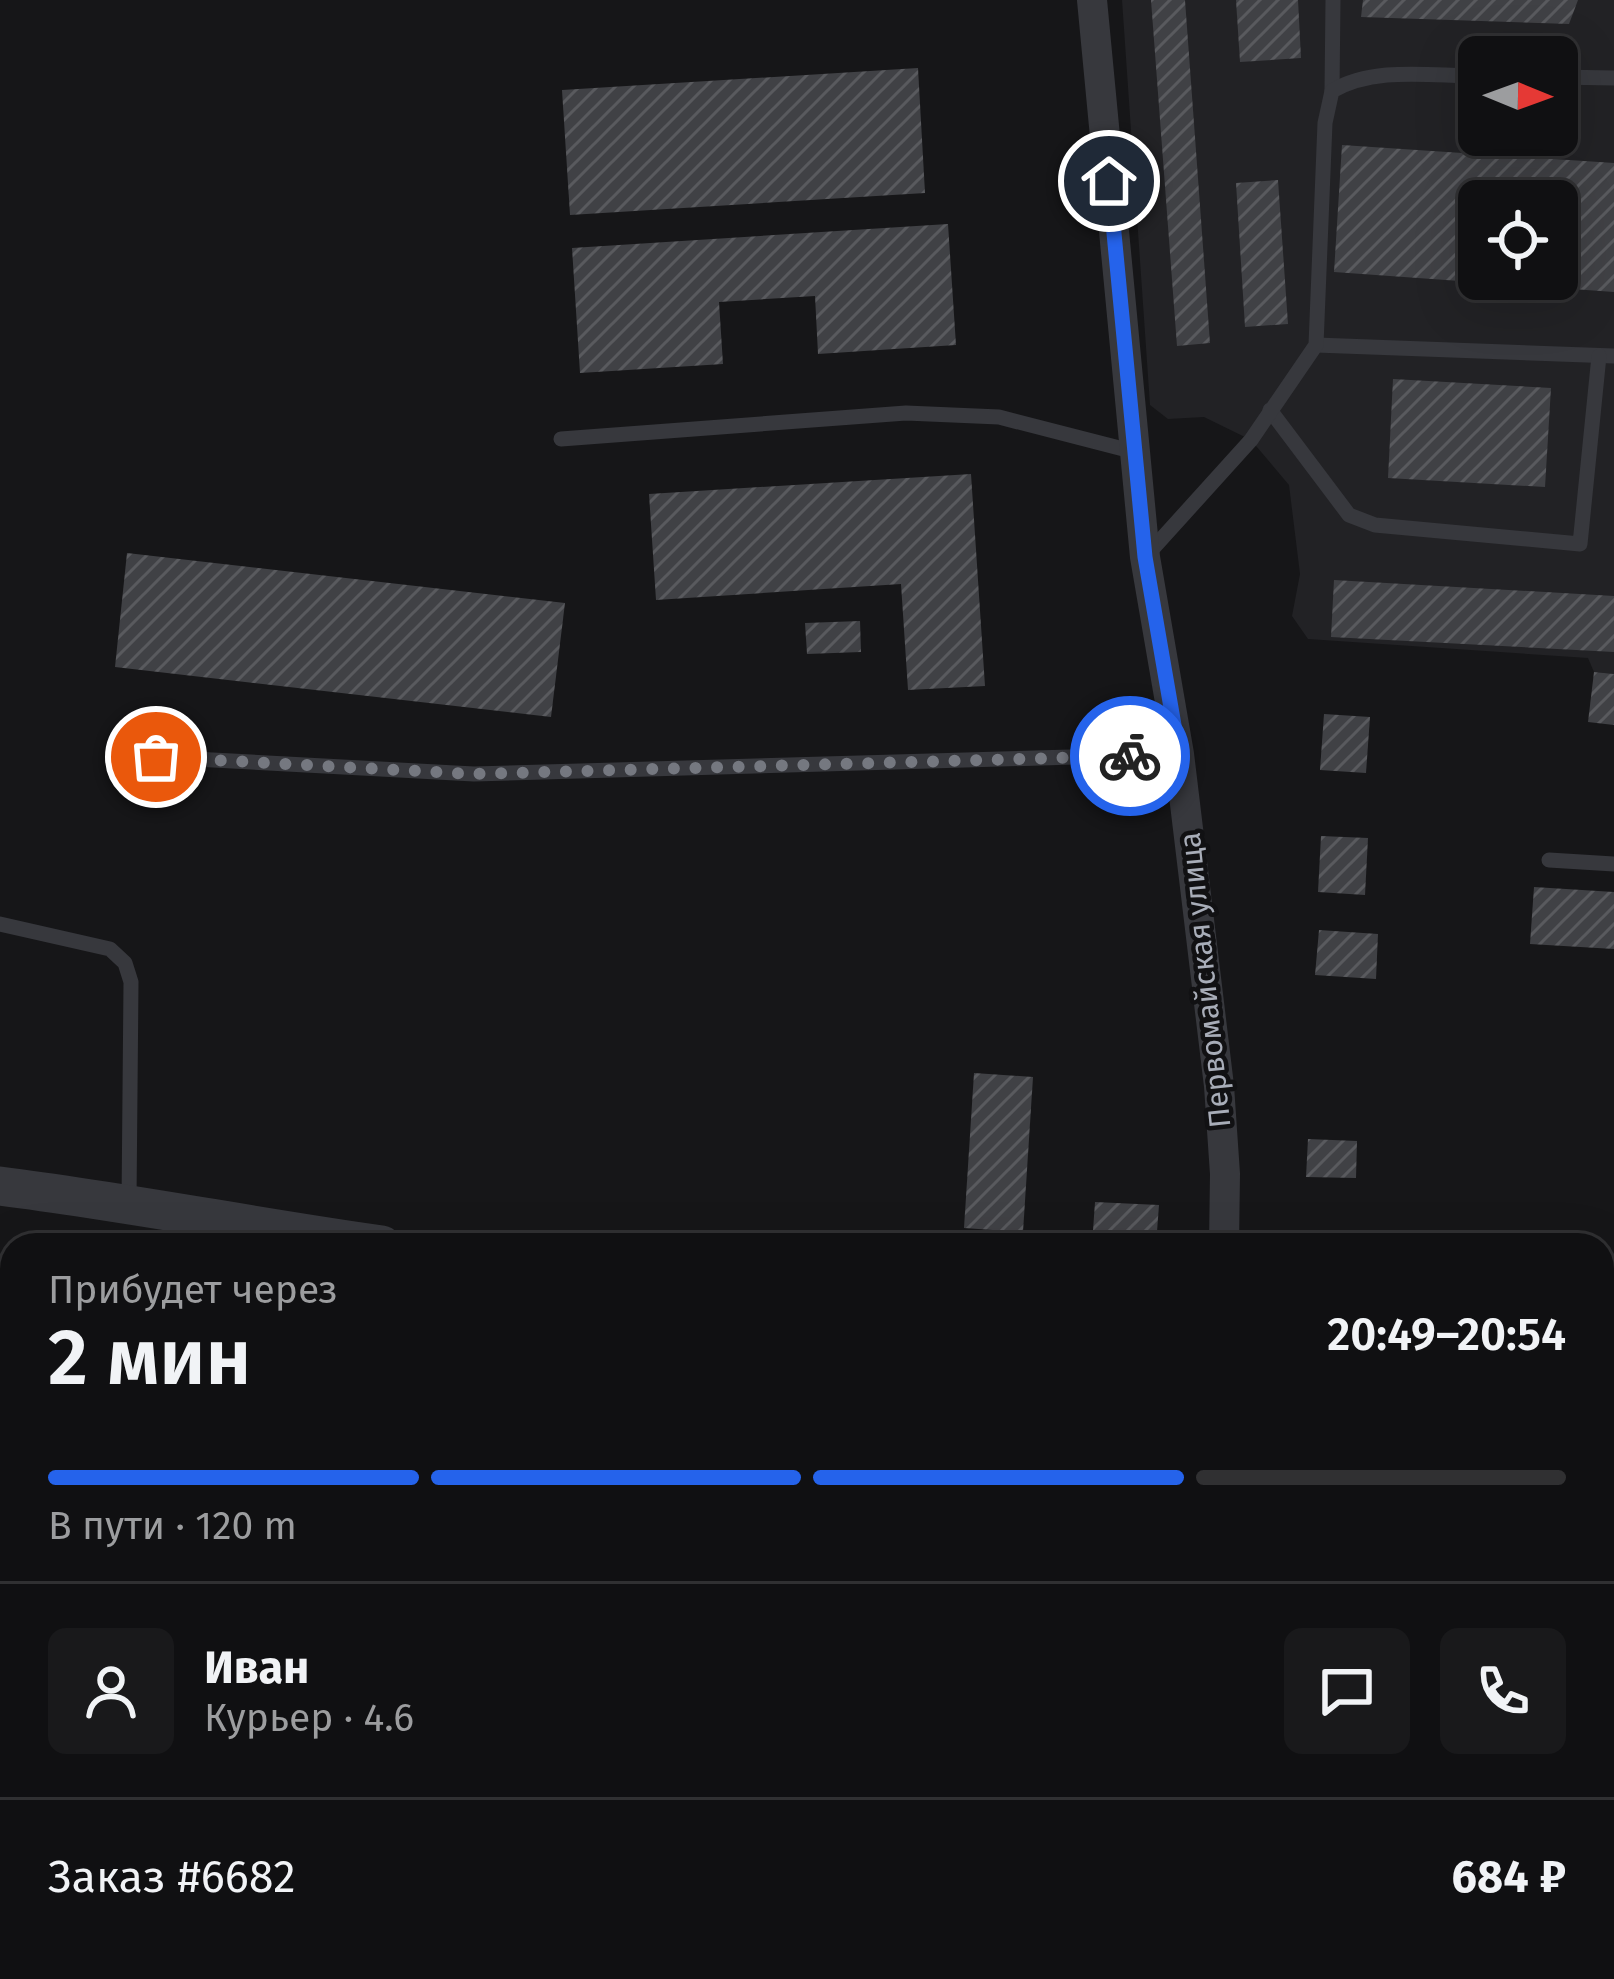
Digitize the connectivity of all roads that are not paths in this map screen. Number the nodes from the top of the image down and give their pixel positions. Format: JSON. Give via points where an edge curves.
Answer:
{"nodes":[{"id":1,"x":1092,"y":0,"type":"edge"},
{"id":2,"x":1334,"y":0,"type":"edge"},
{"id":3,"x":1458,"y":76,"type":"edge"},
{"id":4,"x":1578,"y":77,"type":"edge"},
{"id":5,"x":1614,"y":78,"type":"edge"},
{"id":6,"x":1332,"y":91,"type":"junction"},
{"id":7,"x":1316,"y":345,"type":"junction"},
{"id":8,"x":1607,"y":356,"type":"edge"},
{"id":9,"x":1270,"y":410,"type":"junction"},
{"id":10,"x":560,"y":439,"type":"dead end"},
{"id":11,"x":1135,"y":452,"type":"junction"},
{"id":12,"x":1145,"y":557,"type":"junction"},
{"id":13,"x":1179,"y":754,"type":"junction"},
{"id":14,"x":156,"y":757,"type":"dead end"},
{"id":15,"x":1549,"y":860,"type":"dead end"},
{"id":16,"x":1614,"y":864,"type":"edge"},
{"id":17,"x":0,"y":924,"type":"edge"},
{"id":18,"x":0,"y":1186,"type":"edge"},
{"id":19,"x":129,"y":1202,"type":"junction"},
{"id":20,"x":300,"y":1233,"type":"edge"},
{"id":21,"x":1224,"y":1233,"type":"edge"}],
"edges":[{"from":1,"to":11,"type":"street","name":"Первомайская улица"},
{"from":2,"to":6,"type":"lane"},
{"from":3,"to":6,"type":"lane","via":[[1376,75]]},
{"from":4,"to":5,"type":"lane"},
{"from":6,"to":7,"type":"lane"},
{"from":7,"to":8,"type":"lane"},
{"from":7,"to":9,"type":"lane"},
{"from":8,"to":9,"type":"lane","via":[[1580,544],[1375,525],[1348,514]]},
{"from":9,"to":12,"type":"lane"},
{"from":10,"to":11,"type":"lane","via":[[906,412],[999,417]]},
{"from":11,"to":12,"type":"street","name":"Первомайская улица"},
{"from":12,"to":13,"type":"street","name":"Первомайская улица"},
{"from":13,"to":14,"type":"lane","via":[[474,774]]},
{"from":13,"to":21,"type":"street","name":"Первомайская улица","via":[[1219,1086]]},
{"from":15,"to":16,"type":"lane"},
{"from":17,"to":19,"type":"lane","via":[[110,949],[125,963]]},
{"from":18,"to":19,"type":"street"},
{"from":19,"to":20,"type":"street"}]}
